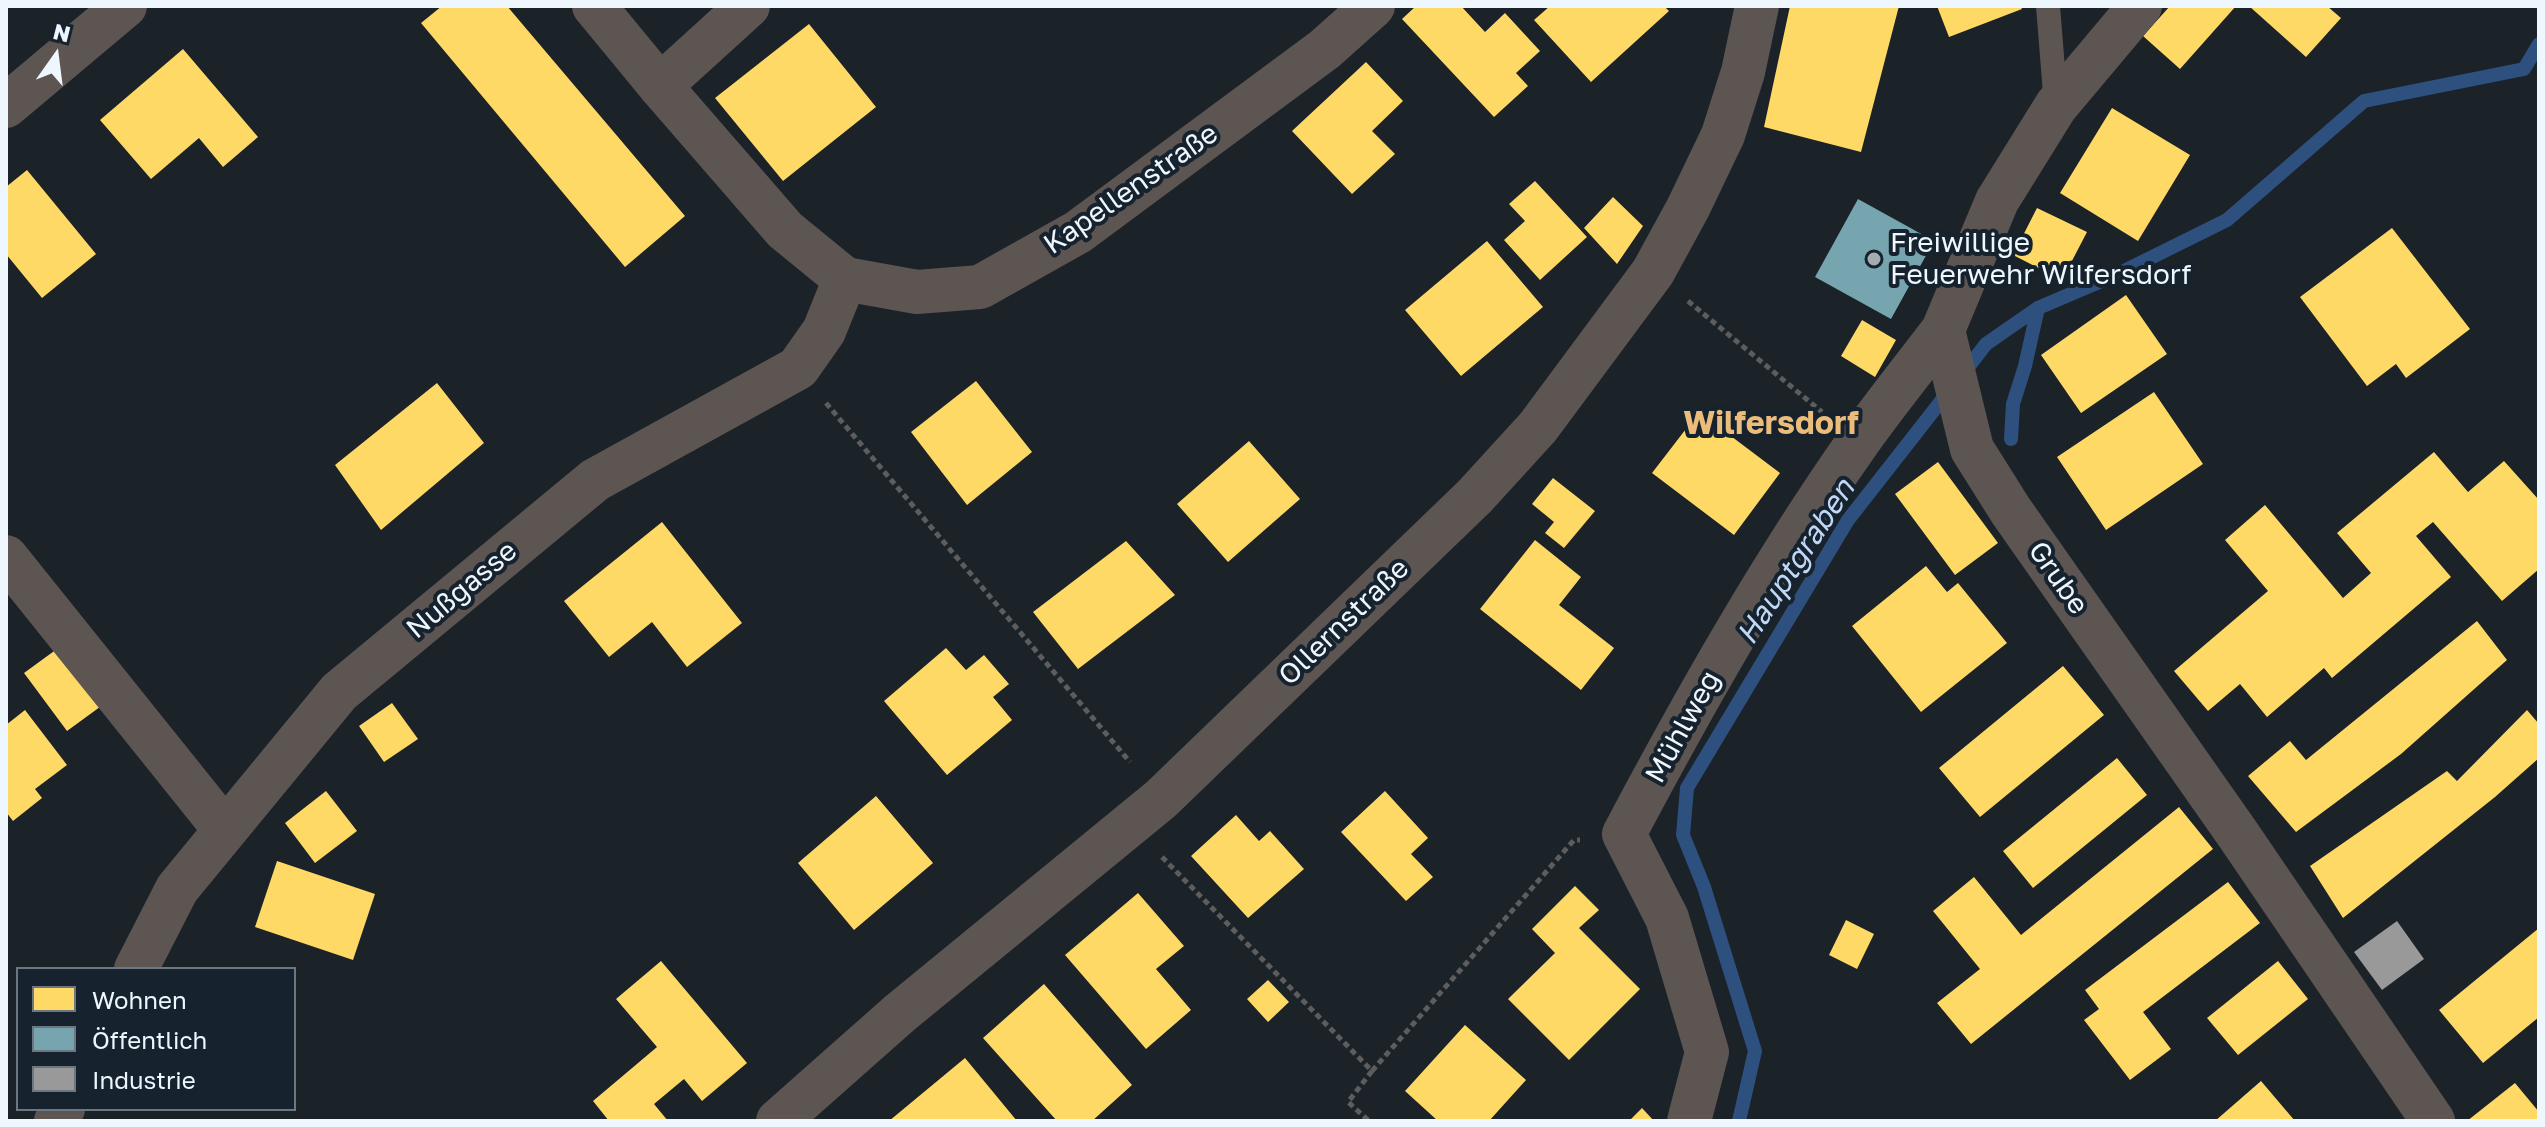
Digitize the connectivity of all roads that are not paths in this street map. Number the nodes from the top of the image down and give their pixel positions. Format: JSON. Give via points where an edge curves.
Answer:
{"nodes":[{"id":1,"x":125,"y":6,"type":"edge"},
{"id":2,"x":594,"y":6,"type":"edge"},
{"id":3,"x":748,"y":6,"type":"edge"},
{"id":4,"x":1373,"y":6,"type":"edge"},
{"id":5,"x":1757,"y":6,"type":"edge"},
{"id":6,"x":2048,"y":6,"type":"edge"},
{"id":7,"x":2140,"y":6,"type":"edge"},
{"id":8,"x":660,"y":86,"type":"junction"},
{"id":9,"x":6,"y":106,"type":"edge"},
{"id":10,"x":2056,"y":106,"type":"junction"},
{"id":11,"x":845,"y":279,"type":"junction"},
{"id":12,"x":1946,"y":345,"type":"junction"},
{"id":13,"x":6,"y":557,"type":"edge"},
{"id":14,"x":225,"y":830,"type":"junction"},
{"id":15,"x":137,"y":967,"type":"edge"},
{"id":16,"x":778,"y":1121,"type":"edge"},
{"id":17,"x":1689,"y":1121,"type":"edge"},
{"id":18,"x":2433,"y":1121,"type":"edge"}],
"edges":[{"from":1,"to":9,"type":"street"},
{"from":2,"to":8,"type":"street","name":"Kapellenstraße"},
{"from":3,"to":8,"type":"street"},
{"from":4,"to":11,"type":"street","name":"Kapellenstraße","via":[[1325,49],[1078,232],[980,287],[917,292]]},
{"from":5,"to":16,"type":"street","name":"Ollernstraße","via":[[1723,135],[1653,272],[1538,427],[1475,496],[1146,812],[900,1013]]},
{"from":6,"to":10,"type":"lane"},
{"from":7,"to":10,"type":"street"},
{"from":8,"to":11,"type":"street","name":"Kapellenstraße","via":[[785,230]]},
{"from":10,"to":12,"type":"street","via":[[1997,201]]},
{"from":11,"to":14,"type":"street","name":"Nußgasse","via":[[824,331],[798,368],[595,480],[339,692]]},
{"from":12,"to":17,"type":"street","name":"Mühlweg","via":[[1858,442],[1687,715],[1624,834],[1667,918],[1707,1052]]},
{"from":12,"to":18,"type":"street","name":"Grube","via":[[1972,449]]},
{"from":13,"to":14,"type":"street"},
{"from":14,"to":15,"type":"street","name":"Nußgasse","via":[[177,889]]}]}
